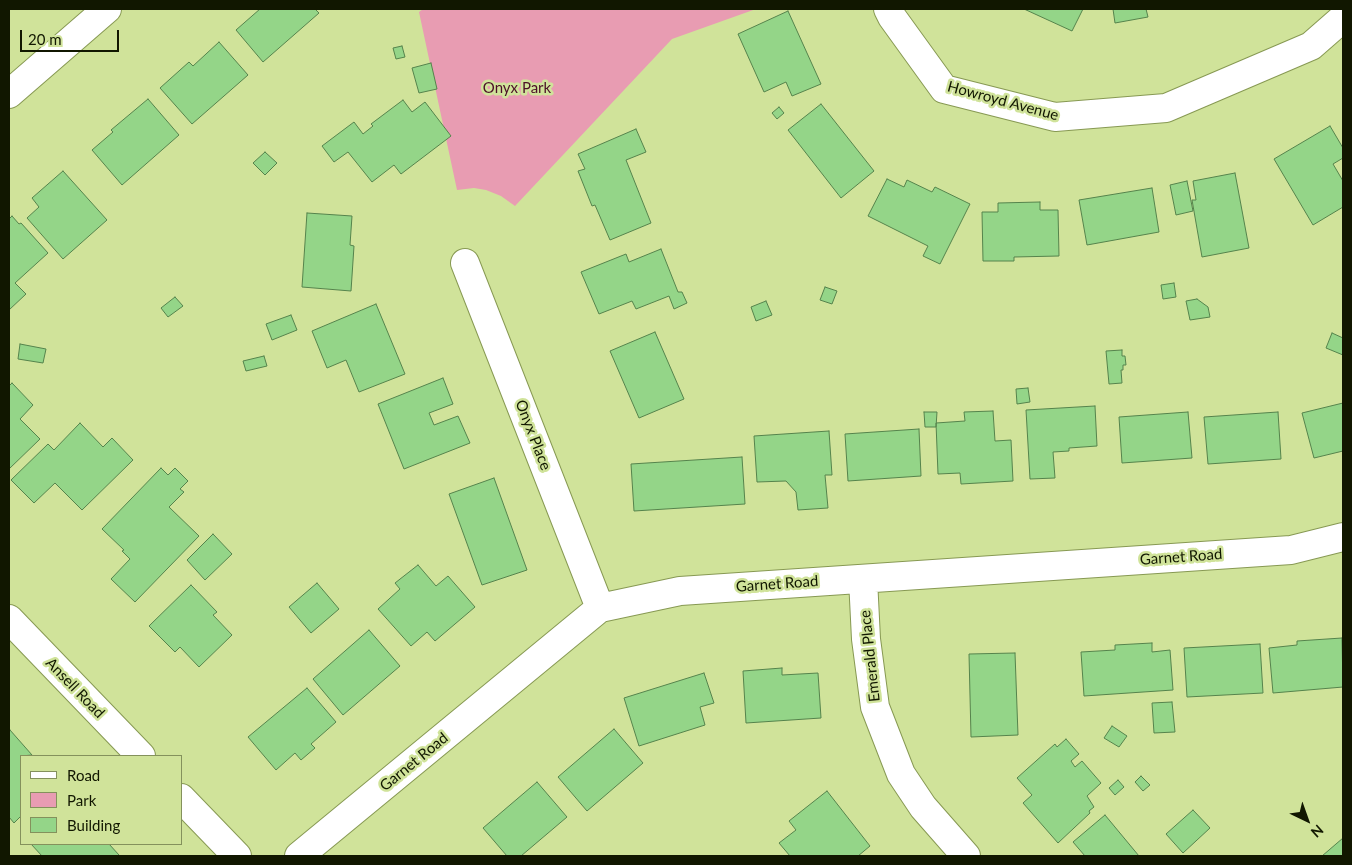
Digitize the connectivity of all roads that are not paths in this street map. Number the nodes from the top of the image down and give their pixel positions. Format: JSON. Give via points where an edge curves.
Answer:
{"nodes":[{"id":1,"x":107,"y":9,"type":"edge"},
{"id":2,"x":888,"y":9,"type":"edge"},
{"id":3,"x":1343,"y":18,"type":"edge"},
{"id":4,"x":9,"y":94,"type":"edge"},
{"id":5,"x":466,"y":263,"type":"dead end"},
{"id":6,"x":1343,"y":536,"type":"edge"},
{"id":7,"x":863,"y":579,"type":"junction"},
{"id":8,"x":600,"y":608,"type":"junction"},
{"id":9,"x":9,"y":619,"type":"edge"},
{"id":10,"x":140,"y":755,"type":"edge"},
{"id":11,"x":182,"y":799,"type":"edge"},
{"id":12,"x":237,"y":856,"type":"edge"},
{"id":13,"x":299,"y":856,"type":"edge"},
{"id":14,"x":966,"y":856,"type":"edge"}],
"edges":[{"from":1,"to":4,"type":"street"},
{"from":2,"to":3,"type":"street","name":"Howroyd Avenue","via":[[944,89],[1055,117],[1166,108],[1311,46]]},
{"from":5,"to":8,"type":"street","name":"Onyx Place"},
{"from":6,"to":7,"type":"street","name":"Garnet Road","via":[[1291,550]]},
{"from":7,"to":8,"type":"street","name":"Garnet Road","via":[[680,591]]},
{"from":7,"to":14,"type":"street","name":"Emerald Place","via":[[874,707],[901,774],[922,808]]},
{"from":8,"to":13,"type":"street","name":"Garnet Road"},
{"from":9,"to":10,"type":"street","name":"Ansell Road"},
{"from":11,"to":12,"type":"street"}]}
